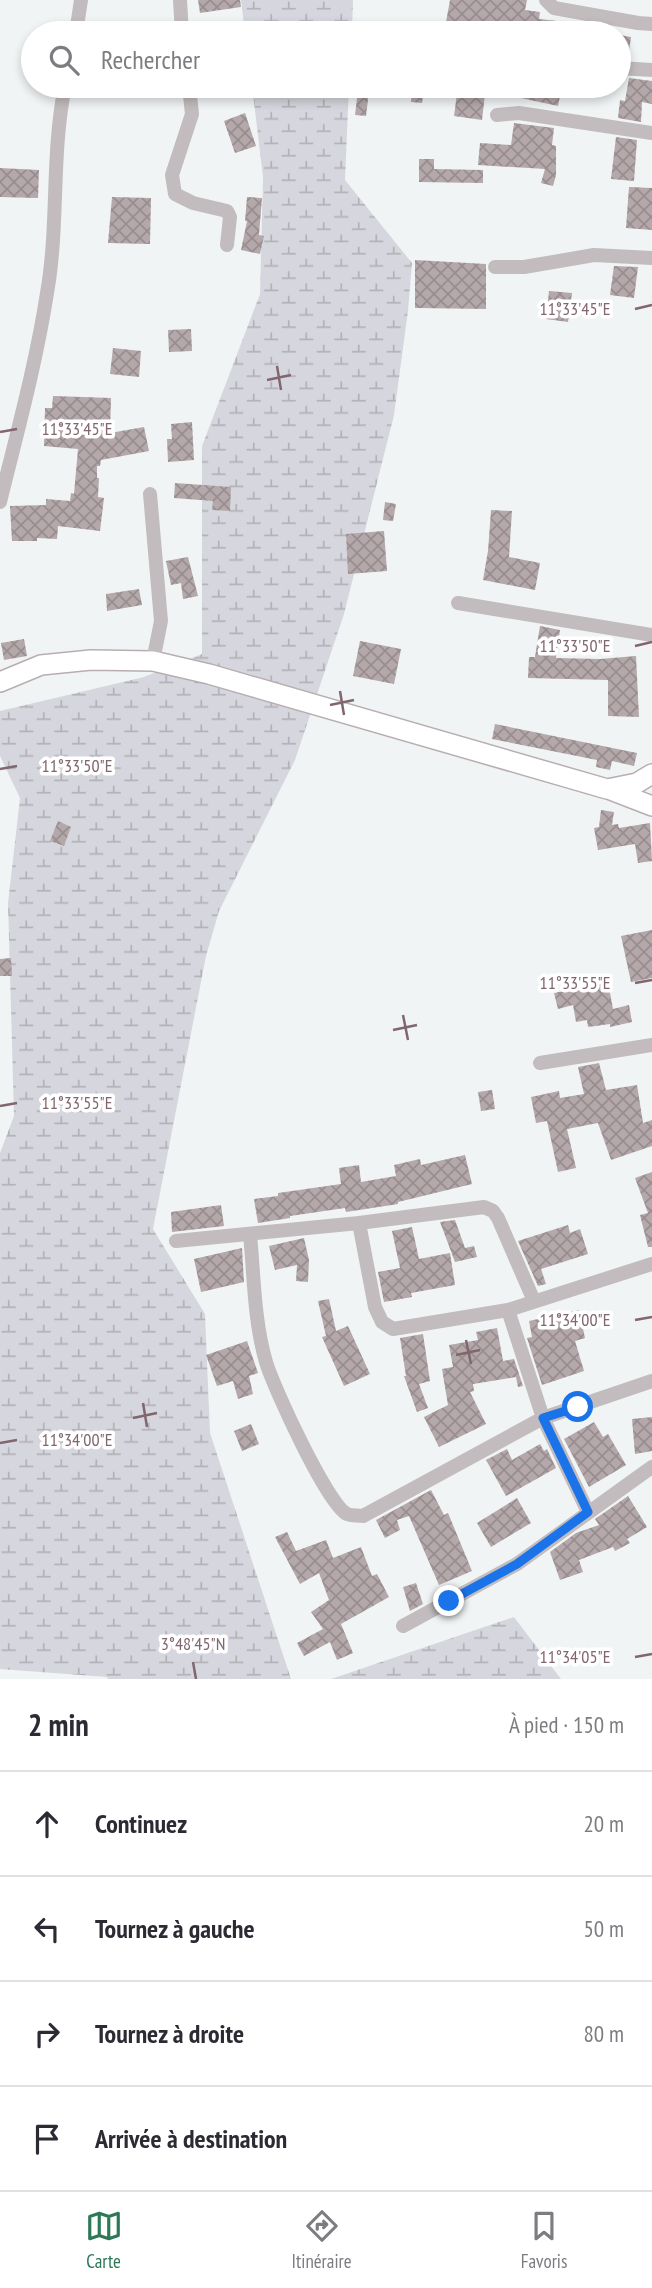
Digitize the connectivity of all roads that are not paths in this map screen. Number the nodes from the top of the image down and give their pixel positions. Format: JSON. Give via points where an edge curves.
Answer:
{"nodes":[{"id":1,"x":81,"y":0,"type":"edge"},
{"id":2,"x":180,"y":0,"type":"edge"},
{"id":3,"x":546,"y":0,"type":"edge"},
{"id":4,"x":78,"y":21,"type":"edge"},
{"id":5,"x":181,"y":21,"type":"edge"},
{"id":6,"x":627,"y":21,"type":"edge"},
{"id":7,"x":631,"y":22,"type":"edge"},
{"id":8,"x":652,"y":24,"type":"edge"},
{"id":9,"x":631,"y":69,"type":"edge"},
{"id":10,"x":652,"y":70,"type":"edge"},
{"id":11,"x":63,"y":98,"type":"edge"},
{"id":12,"x":190,"y":98,"type":"edge"},
{"id":13,"x":497,"y":115,"type":"dead end"},
{"id":14,"x":652,"y":133,"type":"edge"},
{"id":15,"x":227,"y":245,"type":"dead end"},
{"id":16,"x":652,"y":258,"type":"edge"},
{"id":17,"x":495,"y":267,"type":"dead end"},
{"id":18,"x":150,"y":494,"type":"dead end"},
{"id":19,"x":0,"y":502,"type":"edge"},
{"id":20,"x":458,"y":603,"type":"dead end"},
{"id":21,"x":652,"y":635,"type":"edge"},
{"id":22,"x":153,"y":660,"type":"junction"},
{"id":23,"x":1,"y":678,"type":"edge"},
{"id":24,"x":652,"y":774,"type":"edge"},
{"id":25,"x":607,"y":789,"type":"junction"},
{"id":26,"x":652,"y":806,"type":"edge"},
{"id":27,"x":652,"y":1045,"type":"edge"},
{"id":28,"x":540,"y":1063,"type":"dead end"},
{"id":29,"x":359,"y":1223,"type":"junction"},
{"id":30,"x":250,"y":1234,"type":"junction"},
{"id":31,"x":176,"y":1241,"type":"dead end"},
{"id":32,"x":652,"y":1264,"type":"edge"},
{"id":33,"x":534,"y":1301,"type":"junction"},
{"id":34,"x":508,"y":1310,"type":"junction"},
{"id":35,"x":652,"y":1381,"type":"edge"},
{"id":36,"x":543,"y":1418,"type":"junction"},
{"id":37,"x":652,"y":1467,"type":"edge"},
{"id":38,"x":588,"y":1512,"type":"junction"},
{"id":39,"x":402,"y":1626,"type":"dead end"}],
"edges":[{"from":1,"to":4,"type":"street"},
{"from":2,"to":5,"type":"street"},
{"from":3,"to":6,"type":"street","via":[[554,8]]},
{"from":7,"to":8,"type":"street"},
{"from":9,"to":10,"type":"street"},
{"from":11,"to":19,"type":"street","via":[[48,292]]},
{"from":12,"to":15,"type":"street","via":[[192,114],[172,185],[175,194],[184,199],[227,211]]},
{"from":13,"to":14,"type":"street","via":[[519,113]]},
{"from":16,"to":17,"type":"street","via":[[594,255]]},
{"from":18,"to":22,"type":"street","via":[[161,621]]},
{"from":20,"to":21,"type":"street"},
{"from":22,"to":23,"type":"street","via":[[41,665]]},
{"from":22,"to":25,"type":"street"},
{"from":24,"to":25,"type":"street","via":[[637,783]]},
{"from":25,"to":26,"type":"street"},
{"from":27,"to":28,"type":"street"},
{"from":29,"to":30,"type":"street"},
{"from":29,"to":33,"type":"street","via":[[484,1208],[493,1211]]},
{"from":29,"to":34,"type":"street","via":[[376,1307],[383,1322],[393,1329]]},
{"from":30,"to":31,"type":"street"},
{"from":30,"to":36,"type":"street","via":[[266,1364],[308,1455],[346,1514],[363,1516]]},
{"from":32,"to":33,"type":"street"},
{"from":33,"to":34,"type":"street"},
{"from":34,"to":36,"type":"street"},
{"from":35,"to":36,"type":"street"},
{"from":36,"to":38,"type":"street"},
{"from":37,"to":38,"type":"street"},
{"from":38,"to":39,"type":"street","via":[[517,1564]]}]}
